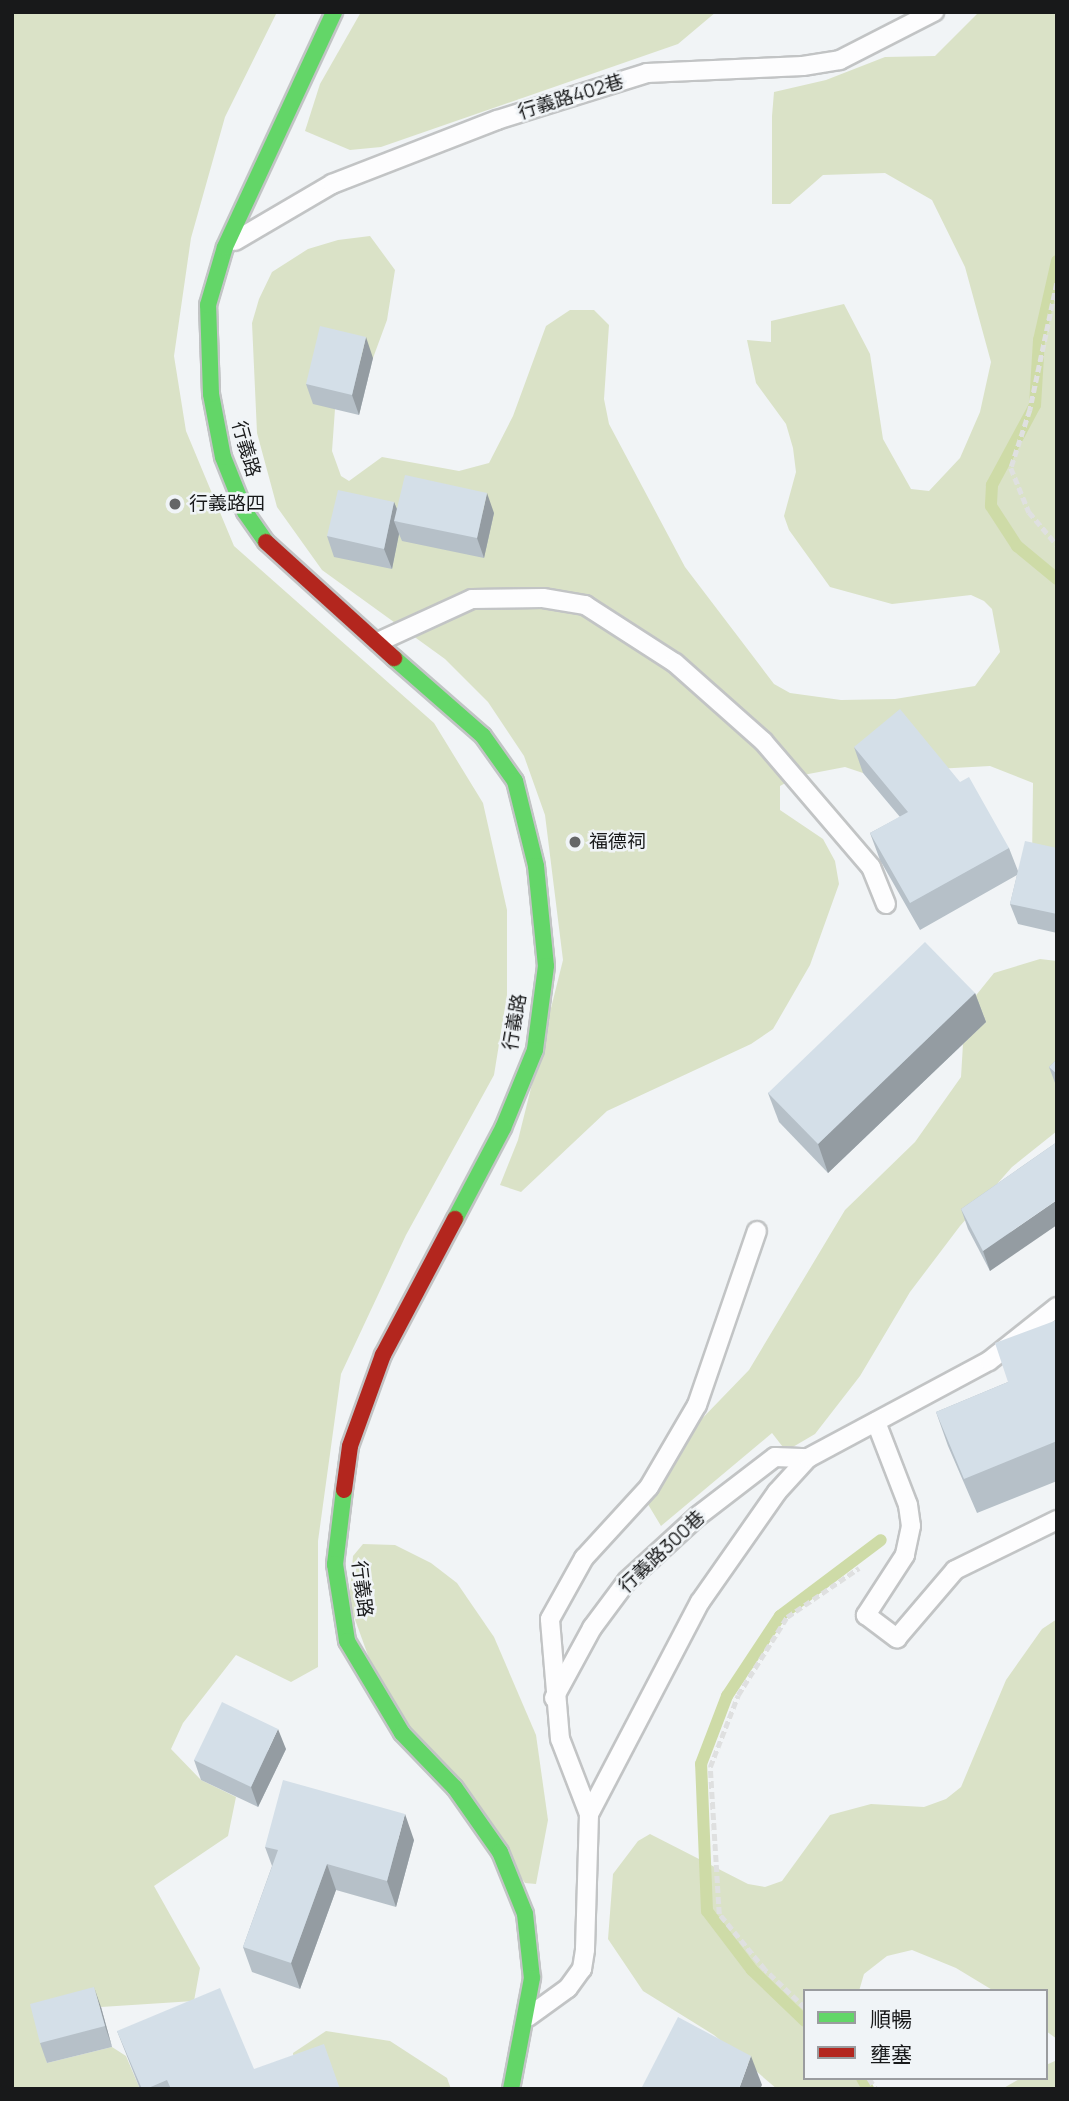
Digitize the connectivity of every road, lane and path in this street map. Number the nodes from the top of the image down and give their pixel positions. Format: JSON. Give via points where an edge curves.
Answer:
{"nodes":[{"id":1,"x":334,"y":12,"type":"edge"},
{"id":2,"x":934,"y":12,"type":"edge"},
{"id":3,"x":225,"y":247,"type":"junction"},
{"id":4,"x":1057,"y":283,"type":"edge"},
{"id":5,"x":1057,"y":545,"type":"edge"},
{"id":6,"x":378,"y":642,"type":"junction"},
{"id":7,"x":886,"y":904,"type":"dead end"},
{"id":8,"x":757,"y":1231,"type":"dead end"},
{"id":9,"x":1057,"y":1307,"type":"edge"},
{"id":10,"x":876,"y":1422,"type":"junction"},
{"id":11,"x":808,"y":1458,"type":"junction"},
{"id":12,"x":1057,"y":1520,"type":"edge"},
{"id":13,"x":869,"y":1560,"type":"dead end"},
{"id":14,"x":554,"y":1698,"type":"junction"},
{"id":15,"x":589,"y":1814,"type":"junction"},
{"id":16,"x":803,"y":2006,"type":"edge"},
{"id":17,"x":525,"y":2020,"type":"junction"},
{"id":18,"x":511,"y":2089,"type":"edge"}],
"edges":[{"from":1,"to":3,"type":"street","name":"行義路"},
{"from":2,"to":3,"type":"lane","name":"行義路402巷","via":[[840,60],[647,73],[497,120],[332,184]]},
{"from":3,"to":6,"type":"street","name":"行義路","via":[[208,305],[211,394],[223,457],[245,512],[275,554]]},
{"from":4,"to":5,"type":"path","via":[[1030,410],[1012,468],[1029,512]]},
{"from":6,"to":7,"type":"lane","via":[[472,599],[542,597],[585,605],[675,663],[763,741],[871,867]]},
{"from":6,"to":17,"type":"street","name":"行義路","via":[[483,736],[515,780],[536,866],[546,966],[535,1050],[503,1128],[383,1355],[350,1446],[335,1564],[348,1641],[402,1733],[455,1788],[500,1852],[526,1914],[532,1978]]},
{"from":8,"to":14,"type":"lane","via":[[696,1405],[649,1487],[584,1559],[550,1619]]},
{"from":9,"to":10,"type":"lane","name":"行義路300巷","via":[[989,1361]]},
{"from":10,"to":11,"type":"lane","name":"行義路300巷"},
{"from":10,"to":12,"type":"lane","via":[[908,1505],[911,1526],[905,1555],[866,1615],[897,1638],[955,1570]]},
{"from":11,"to":14,"type":"lane","name":"行義路300巷","via":[[775,1457],[698,1516],[627,1581],[592,1628]]},
{"from":11,"to":15,"type":"lane","name":"行義路300巷","via":[[777,1492],[700,1602]]},
{"from":13,"to":16,"type":"path","via":[[787,1617],[738,1695],[710,1767],[719,1914]]},
{"from":14,"to":15,"type":"lane","name":"行義路300巷","via":[[560,1739]]},
{"from":15,"to":17,"type":"lane","name":"行義路300巷","via":[[582,1969],[568,1988]]},
{"from":17,"to":18,"type":"street","name":"行義路"}]}
